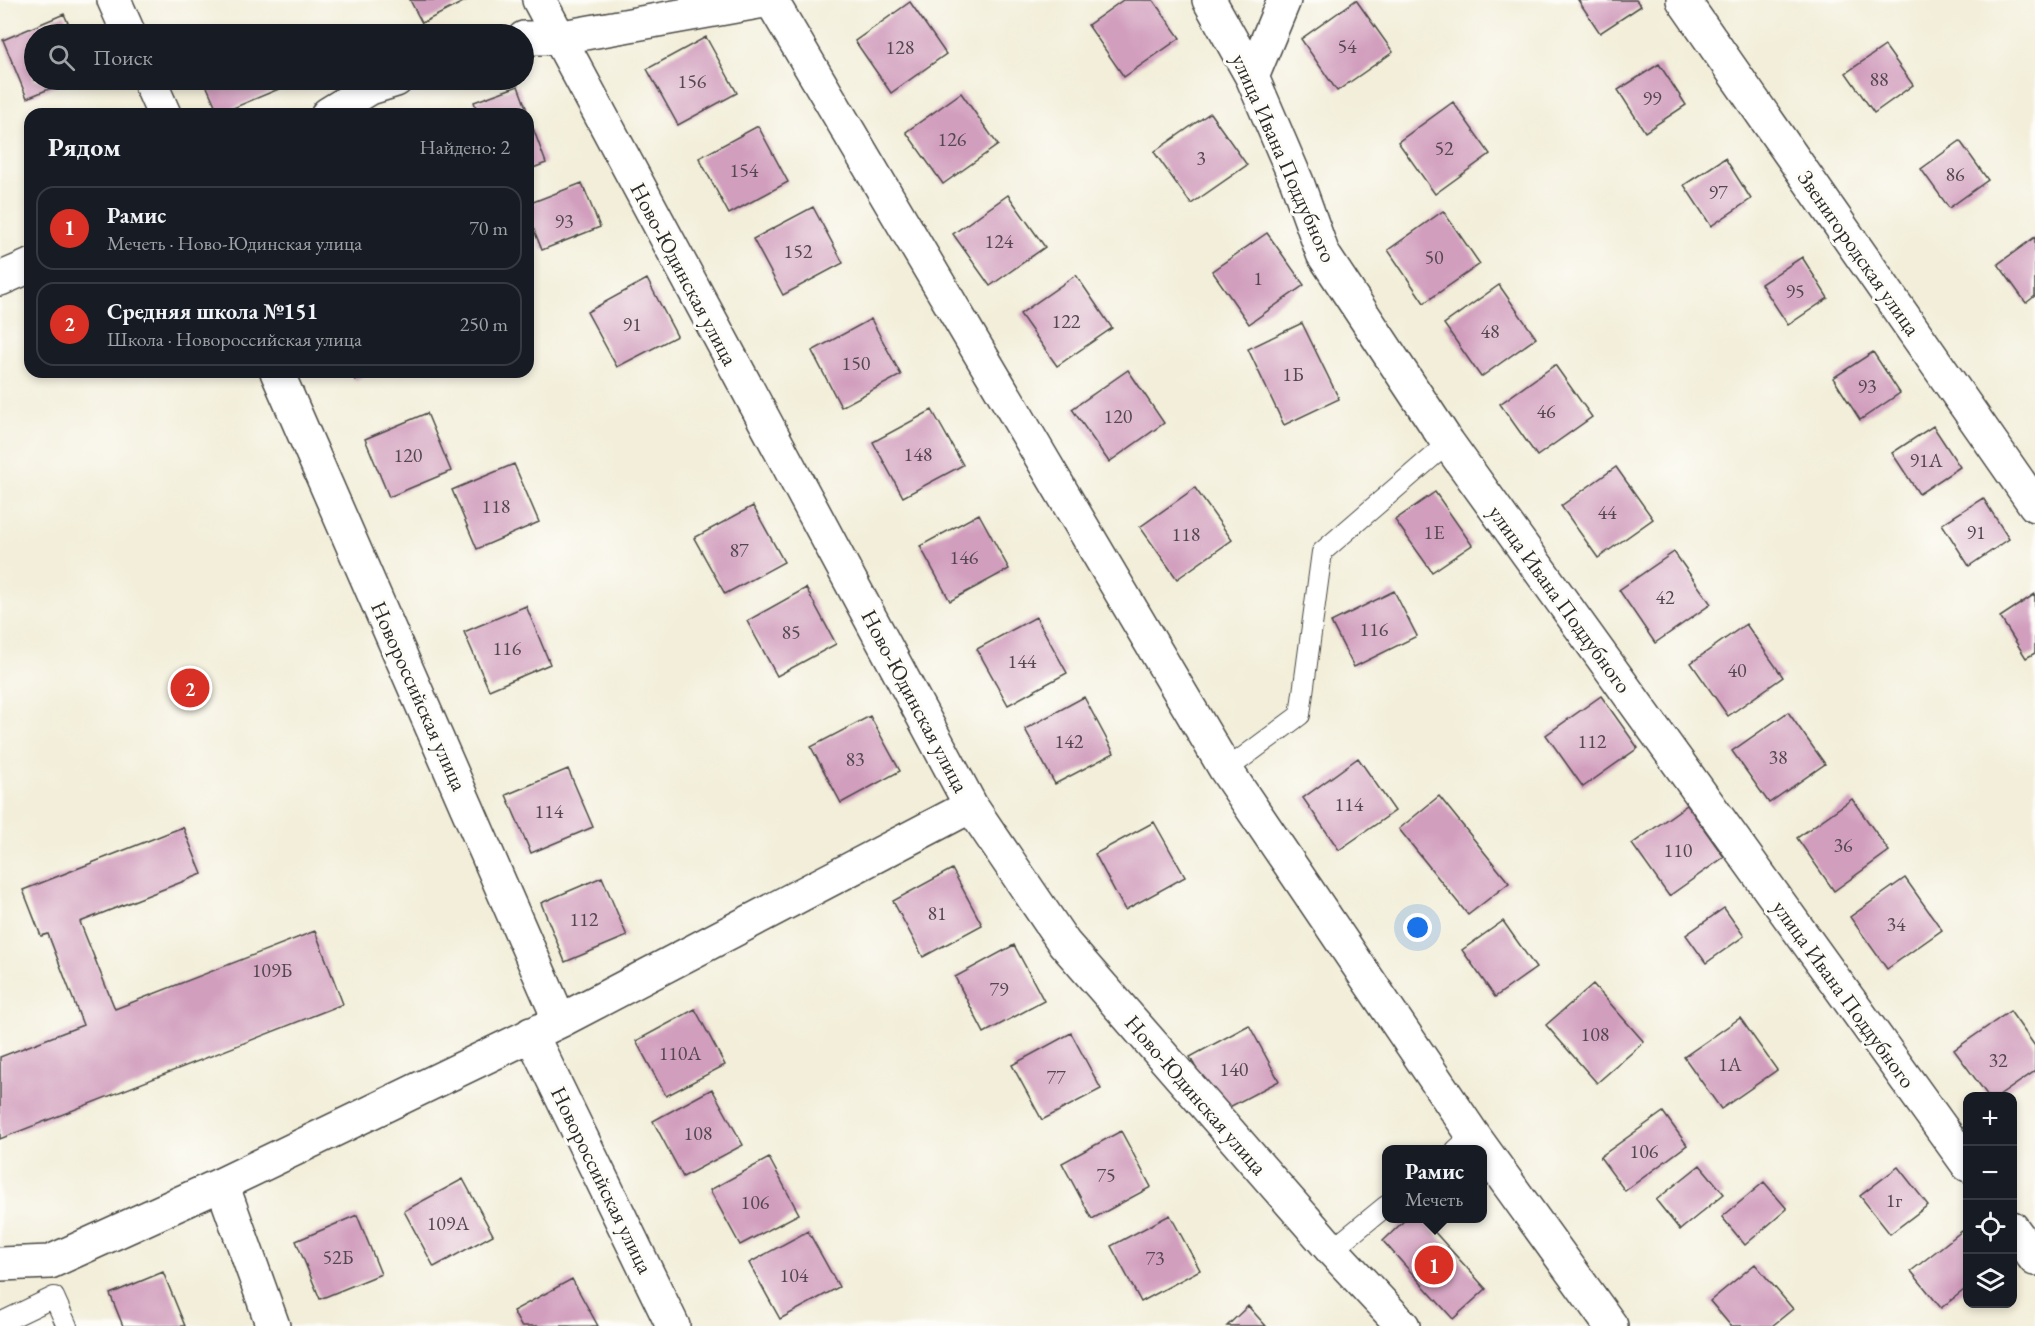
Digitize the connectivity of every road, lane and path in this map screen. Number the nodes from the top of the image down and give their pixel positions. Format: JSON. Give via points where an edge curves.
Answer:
{"nodes":[{"id":1,"x":114,"y":0,"type":"edge"},
{"id":2,"x":538,"y":0,"type":"edge"},
{"id":3,"x":771,"y":0,"type":"edge"},
{"id":4,"x":1209,"y":0,"type":"edge"},
{"id":5,"x":1284,"y":0,"type":"edge"},
{"id":6,"x":1683,"y":0,"type":"edge"},
{"id":7,"x":125,"y":24,"type":"edge"},
{"id":8,"x":534,"y":38,"type":"edge"},
{"id":9,"x":557,"y":38,"type":"junction"},
{"id":10,"x":1252,"y":77,"type":"junction"},
{"id":11,"x":153,"y":90,"type":"edge"},
{"id":12,"x":367,"y":90,"type":"edge"},
{"id":13,"x":161,"y":108,"type":"edge"},
{"id":14,"x":338,"y":108,"type":"edge"},
{"id":15,"x":24,"y":269,"type":"edge"},
{"id":16,"x":0,"y":279,"type":"edge"},
{"id":17,"x":279,"y":378,"type":"edge"},
{"id":18,"x":1448,"y":443,"type":"junction"},
{"id":19,"x":2035,"y":505,"type":"edge"},
{"id":20,"x":1226,"y":770,"type":"junction"},
{"id":21,"x":971,"y":806,"type":"junction"},
{"id":22,"x":546,"y":1027,"type":"junction"},
{"id":23,"x":1464,"y":1142,"type":"edge"},
{"id":24,"x":1963,"y":1159,"type":"edge"},
{"id":25,"x":1487,"y":1171,"type":"edge"},
{"id":26,"x":222,"y":1184,"type":"junction"},
{"id":27,"x":1382,"y":1209,"type":"edge"},
{"id":28,"x":2017,"y":1234,"type":"edge"},
{"id":29,"x":1332,"y":1250,"type":"junction"},
{"id":30,"x":2035,"y":1259,"type":"edge"},
{"id":31,"x":0,"y":1264,"type":"edge"},
{"id":32,"x":0,"y":1323,"type":"edge"},
{"id":33,"x":67,"y":1326,"type":"edge"},
{"id":34,"x":273,"y":1326,"type":"edge"},
{"id":35,"x":673,"y":1326,"type":"edge"},
{"id":36,"x":1403,"y":1326,"type":"edge"},
{"id":37,"x":1611,"y":1326,"type":"edge"}],
"edges":[{"from":1,"to":7,"type":"street"},
{"from":2,"to":9,"type":"street","name":"Ново-Юдинская улица"},
{"from":3,"to":9,"type":"street"},
{"from":3,"to":20,"type":"street"},
{"from":4,"to":10,"type":"street","name":"улица Ивана Поддубного"},
{"from":5,"to":10,"type":"street"},
{"from":6,"to":19,"type":"street","name":"Звенигородская улица"},
{"from":8,"to":9,"type":"street"},
{"from":9,"to":21,"type":"street","name":"Ново-Юдинская улица"},
{"from":10,"to":18,"type":"street","name":"улица Ивана Поддубного","via":[[1298,182],[1323,254]]},
{"from":11,"to":13,"type":"street"},
{"from":12,"to":14,"type":"street"},
{"from":15,"to":16,"type":"street"},
{"from":17,"to":22,"type":"street","name":"Новороссийская улица"},
{"from":18,"to":20,"type":"lane","via":[[1322,552],[1300,716]]},
{"from":18,"to":24,"type":"street","name":"улица Ивана Поддубного"},
{"from":20,"to":23,"type":"street"},
{"from":21,"to":22,"type":"street"},
{"from":21,"to":29,"type":"street","name":"Ново-Юдинская улица","via":[[1064,943]]},
{"from":22,"to":26,"type":"street"},
{"from":22,"to":35,"type":"street","name":"Новороссийская улица"},
{"from":25,"to":37,"type":"street"},
{"from":26,"to":31,"type":"street","via":[[50,1262]]},
{"from":26,"to":34,"type":"street"},
{"from":27,"to":29,"type":"lane"},
{"from":28,"to":30,"type":"street"},
{"from":29,"to":36,"type":"street","name":"Ново-Юдинская улица"},
{"from":32,"to":33,"type":"lane","via":[[54,1297]]}]}
